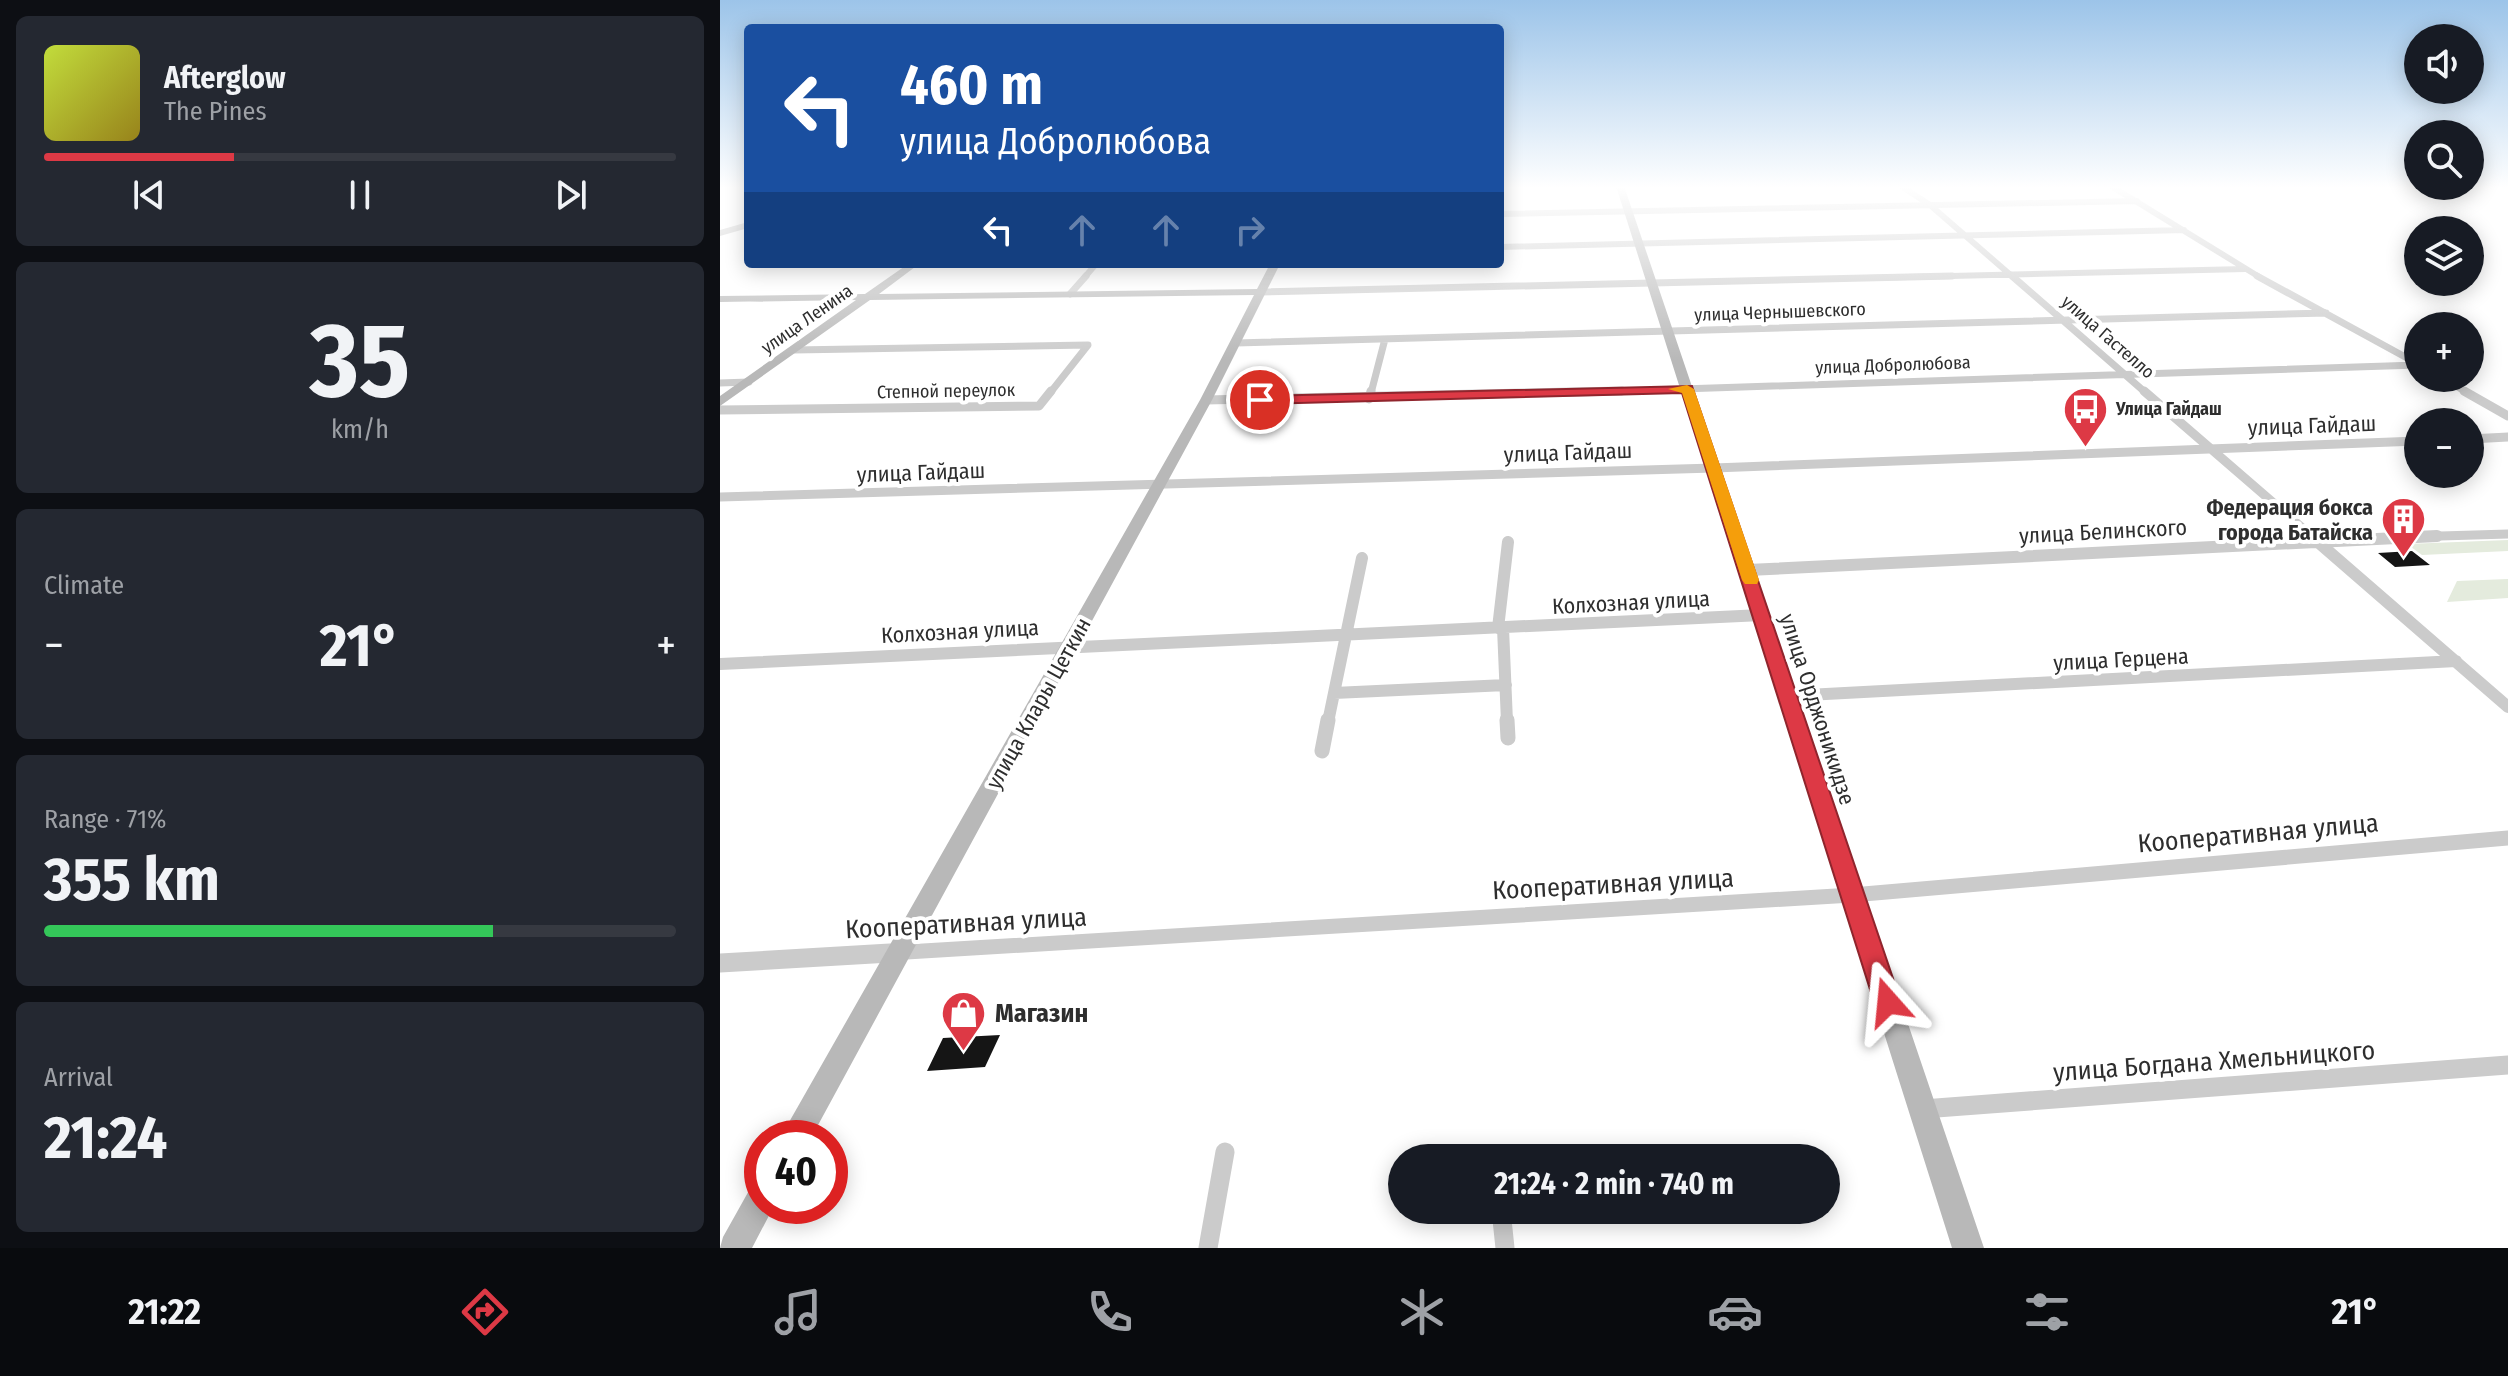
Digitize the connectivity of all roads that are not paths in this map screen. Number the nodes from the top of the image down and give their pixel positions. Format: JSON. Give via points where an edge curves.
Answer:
{"nodes":[{"id":1,"x":1627,"y":244,"type":"edge"},
{"id":2,"x":1638,"y":244,"type":"edge"},
{"id":3,"x":1976,"y":244,"type":"edge"},
{"id":4,"x":2206,"y":244,"type":"edge"},
{"id":5,"x":1504,"y":247,"type":"edge"},
{"id":6,"x":909,"y":268,"type":"edge"},
{"id":7,"x":1093,"y":268,"type":"edge"},
{"id":8,"x":1273,"y":268,"type":"edge"},
{"id":9,"x":2245,"y":269,"type":"junction"},
{"id":10,"x":2012,"y":275,"type":"junction"},
{"id":11,"x":1652,"y":285,"type":"junction"},
{"id":12,"x":1260,"y":292,"type":"junction"},
{"id":13,"x":1070,"y":294,"type":"junction"},
{"id":14,"x":868,"y":298,"type":"junction"},
{"id":15,"x":720,"y":299,"type":"edge"},
{"id":16,"x":2326,"y":313,"type":"junction"},
{"id":17,"x":2063,"y":318,"type":"junction"},
{"id":18,"x":1666,"y":331,"type":"junction"},
{"id":19,"x":1385,"y":339,"type":"junction"},
{"id":20,"x":1236,"y":343,"type":"junction"},
{"id":21,"x":794,"y":350,"type":"junction"},
{"id":22,"x":2404,"y":357,"type":"edge"},
{"id":23,"x":2404,"y":365,"type":"edge"},
{"id":24,"x":2126,"y":372,"type":"junction"},
{"id":25,"x":749,"y":382,"type":"junction"},
{"id":26,"x":720,"y":383,"type":"edge"},
{"id":27,"x":1687,"y":389,"type":"junction"},
{"id":28,"x":2466,"y":392,"type":"edge"},
{"id":29,"x":1369,"y":399,"type":"junction"},
{"id":30,"x":1206,"y":400,"type":"junction"},
{"id":31,"x":720,"y":402,"type":"edge"},
{"id":32,"x":720,"y":410,"type":"edge"},
{"id":33,"x":2508,"y":416,"type":"edge"},
{"id":34,"x":2508,"y":437,"type":"edge"},
{"id":35,"x":2484,"y":438,"type":"edge"},
{"id":36,"x":2404,"y":442,"type":"edge"},
{"id":37,"x":2210,"y":450,"type":"junction"},
{"id":38,"x":1714,"y":468,"type":"junction"},
{"id":39,"x":1159,"y":485,"type":"junction"},
{"id":40,"x":720,"y":497,"type":"edge"},
{"id":41,"x":2508,"y":534,"type":"edge"},
{"id":42,"x":2316,"y":540,"type":"junction"},
{"id":43,"x":1508,"y":542,"type":"dead end"},
{"id":44,"x":1362,"y":558,"type":"dead end"},
{"id":45,"x":1748,"y":570,"type":"junction"},
{"id":46,"x":1762,"y":615,"type":"junction"},
{"id":47,"x":1500,"y":628,"type":"junction"},
{"id":48,"x":1346,"y":636,"type":"junction"},
{"id":49,"x":1070,"y":645,"type":"junction"},
{"id":50,"x":2456,"y":661,"type":"junction"},
{"id":51,"x":720,"y":664,"type":"edge"},
{"id":52,"x":1506,"y":685,"type":"junction"},
{"id":53,"x":1334,"y":693,"type":"junction"},
{"id":54,"x":1788,"y":696,"type":"junction"},
{"id":55,"x":2508,"y":707,"type":"edge"},
{"id":56,"x":1508,"y":738,"type":"dead end"},
{"id":57,"x":1322,"y":751,"type":"dead end"},
{"id":58,"x":2508,"y":838,"type":"edge"},
{"id":59,"x":1852,"y":895,"type":"junction"},
{"id":60,"x":897,"y":953,"type":"junction"},
{"id":61,"x":720,"y":963,"type":"edge"},
{"id":62,"x":2508,"y":1065,"type":"edge"},
{"id":63,"x":1923,"y":1109,"type":"junction"},
{"id":64,"x":805,"y":1120,"type":"edge"},
{"id":65,"x":1225,"y":1152,"type":"dead end"},
{"id":66,"x":747,"y":1224,"type":"edge"},
{"id":67,"x":1502,"y":1224,"type":"edge"},
{"id":68,"x":734,"y":1248,"type":"edge"},
{"id":69,"x":1208,"y":1248,"type":"edge"},
{"id":70,"x":1505,"y":1248,"type":"edge"},
{"id":71,"x":1968,"y":1248,"type":"edge"}],
"edges":[{"from":1,"to":5,"type":"street"},
{"from":2,"to":11,"type":"street","name":"улица Орджоникидзе"},
{"from":3,"to":10,"type":"street","name":"улица Гастелло"},
{"from":4,"to":9,"type":"street"},
{"from":6,"to":14,"type":"street","name":"улица Ленина"},
{"from":7,"to":13,"type":"street"},
{"from":8,"to":12,"type":"street","name":"улица Клары Цеткин"},
{"from":9,"to":10,"type":"street"},
{"from":9,"to":16,"type":"street"},
{"from":10,"to":11,"type":"street"},
{"from":10,"to":17,"type":"street","name":"улица Гастелло"},
{"from":11,"to":12,"type":"street"},
{"from":11,"to":18,"type":"street","name":"улица Орджоникидзе"},
{"from":12,"to":13,"type":"street"},
{"from":12,"to":20,"type":"street","name":"улица Клары Цеткин"},
{"from":13,"to":14,"type":"street"},
{"from":14,"to":15,"type":"street"},
{"from":14,"to":21,"type":"street","name":"улица Ленина"},
{"from":16,"to":17,"type":"street","name":"улица Чернышевского"},
{"from":16,"to":22,"type":"street"},
{"from":17,"to":18,"type":"street","name":"улица Чернышевского"},
{"from":17,"to":24,"type":"street","name":"улица Гастелло"},
{"from":18,"to":19,"type":"street","name":"улица Чернышевского"},
{"from":18,"to":27,"type":"street","name":"улица Орджоникидзе"},
{"from":19,"to":20,"type":"street","name":"улица Чернышевского"},
{"from":19,"to":29,"type":"street"},
{"from":20,"to":30,"type":"street","name":"улица Клары Цеткин"},
{"from":21,"to":25,"type":"street","name":"улица Ленина"},
{"from":21,"to":32,"type":"street","name":"Степной переулок","via":[[1088,345],[1039,406]]},
{"from":23,"to":24,"type":"street","name":"улица Добролюбова"},
{"from":24,"to":27,"type":"street","name":"улица Добролюбова"},
{"from":24,"to":37,"type":"street","name":"улица Гастелло"},
{"from":25,"to":26,"type":"street"},
{"from":25,"to":31,"type":"street","name":"улица Ленина"},
{"from":27,"to":29,"type":"street","name":"улица Добролюбова"},
{"from":27,"to":38,"type":"street","name":"улица Орджоникидзе"},
{"from":28,"to":33,"type":"street"},
{"from":29,"to":30,"type":"street","name":"улица Добролюбова"},
{"from":30,"to":39,"type":"street","name":"улица Клары Цеткин"},
{"from":34,"to":35,"type":"street"},
{"from":36,"to":37,"type":"street","name":"улица Гайдаш"},
{"from":37,"to":38,"type":"street","name":"улица Гайдаш"},
{"from":37,"to":42,"type":"street","name":"улица Гастелло"},
{"from":38,"to":39,"type":"street","name":"улица Гайдаш"},
{"from":38,"to":45,"type":"street","name":"улица Орджоникидзе"},
{"from":39,"to":40,"type":"street","name":"улица Гайдаш"},
{"from":39,"to":49,"type":"street","name":"улица Клары Цеткин"},
{"from":41,"to":42,"type":"street","name":"улица Белинского"},
{"from":42,"to":45,"type":"street","name":"улица Белинского"},
{"from":42,"to":50,"type":"street","name":"улица Гастелло"},
{"from":43,"to":47,"type":"street"},
{"from":44,"to":48,"type":"street"},
{"from":45,"to":46,"type":"street","name":"улица Орджоникидзе"},
{"from":46,"to":47,"type":"street","name":"Колхозная улица"},
{"from":46,"to":54,"type":"street","name":"улица Орджоникидзе"},
{"from":47,"to":48,"type":"street","name":"Колхозная улица"},
{"from":47,"to":52,"type":"street"},
{"from":48,"to":49,"type":"street","name":"Колхозная улица"},
{"from":48,"to":53,"type":"street"},
{"from":49,"to":51,"type":"street","name":"Колхозная улица"},
{"from":49,"to":60,"type":"street","name":"улица Клары Цеткин"},
{"from":50,"to":54,"type":"street","name":"улица Герцена"},
{"from":50,"to":55,"type":"street","name":"улица Гастелло"},
{"from":52,"to":53,"type":"street"},
{"from":52,"to":56,"type":"street"},
{"from":53,"to":57,"type":"street"},
{"from":54,"to":59,"type":"street","name":"улица Орджоникидзе"},
{"from":58,"to":59,"type":"street","name":"Кооперативная улица"},
{"from":59,"to":60,"type":"street","name":"Кооперативная улица"},
{"from":59,"to":63,"type":"street","name":"улица Орджоникидзе"},
{"from":60,"to":61,"type":"street","name":"Кооперативная улица"},
{"from":60,"to":64,"type":"street","name":"улица Клары Цеткин"},
{"from":62,"to":63,"type":"street","name":"улица Богдана Хмельницкого"},
{"from":63,"to":71,"type":"street","name":"улица Орджоникидзе"},
{"from":65,"to":69,"type":"street"},
{"from":66,"to":68,"type":"street"},
{"from":67,"to":70,"type":"street"}]}
